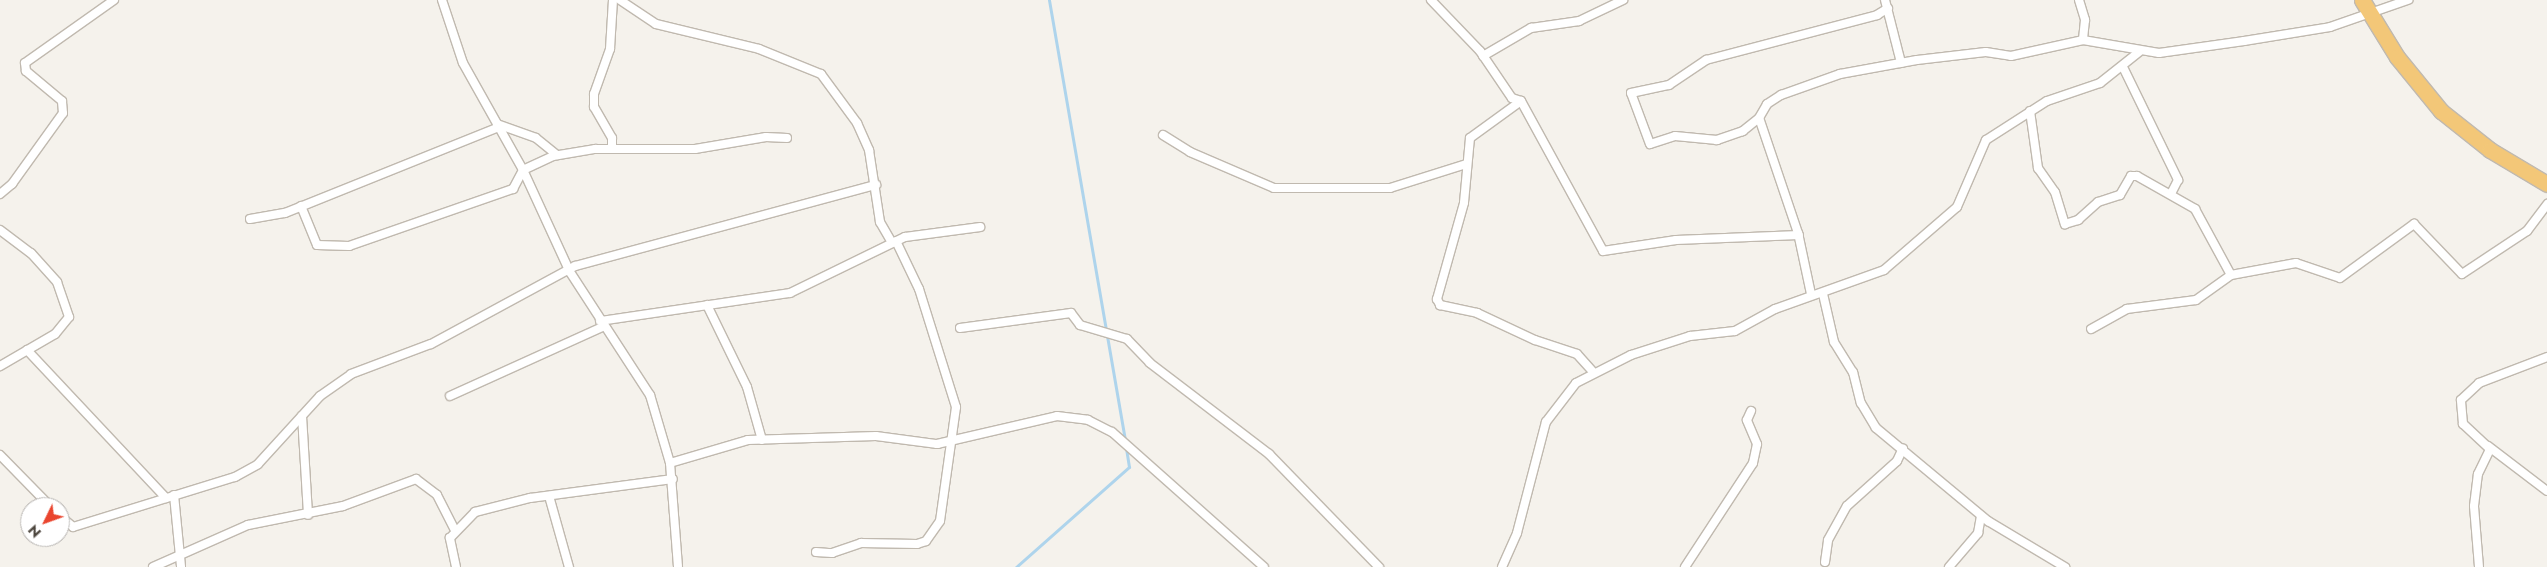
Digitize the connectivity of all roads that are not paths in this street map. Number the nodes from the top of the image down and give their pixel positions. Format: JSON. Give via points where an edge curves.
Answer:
{"nodes":[{"id":1,"x":114,"y":0,"type":"edge"},
{"id":2,"x":442,"y":0,"type":"edge"},
{"id":3,"x":613,"y":0,"type":"edge"},
{"id":4,"x":620,"y":0,"type":"edge"},
{"id":5,"x":1431,"y":0,"type":"edge"},
{"id":6,"x":1623,"y":0,"type":"edge"},
{"id":7,"x":2079,"y":0,"type":"edge"},
{"id":8,"x":2408,"y":0,"type":"edge"},
{"id":9,"x":1886,"y":4,"type":"edge"},
{"id":10,"x":2365,"y":6,"type":"edge"},
{"id":11,"x":2083,"y":40,"type":"junction"},
{"id":12,"x":2139,"y":52,"type":"junction"},
{"id":13,"x":1483,"y":56,"type":"junction"},
{"id":14,"x":1901,"y":63,"type":"junction"},
{"id":15,"x":2124,"y":66,"type":"junction"},
{"id":16,"x":1521,"y":101,"type":"junction"},
{"id":17,"x":2030,"y":111,"type":"junction"},
{"id":18,"x":1759,"y":118,"type":"junction"},
{"id":19,"x":498,"y":125,"type":"junction"},
{"id":20,"x":1164,"y":135,"type":"dead end"},
{"id":21,"x":786,"y":138,"type":"dead end"},
{"id":22,"x":612,"y":149,"type":"junction"},
{"id":23,"x":557,"y":155,"type":"junction"},
{"id":24,"x":1466,"y":164,"type":"junction"},
{"id":25,"x":523,"y":170,"type":"junction"},
{"id":26,"x":2547,"y":184,"type":"edge"},
{"id":27,"x":876,"y":185,"type":"junction"},
{"id":28,"x":0,"y":194,"type":"edge"},
{"id":29,"x":2171,"y":194,"type":"junction"},
{"id":30,"x":2547,"y":204,"type":"edge"},
{"id":31,"x":301,"y":206,"type":"junction"},
{"id":32,"x":250,"y":219,"type":"dead end"},
{"id":33,"x":980,"y":227,"type":"dead end"},
{"id":34,"x":0,"y":230,"type":"edge"},
{"id":35,"x":1799,"y":236,"type":"junction"},
{"id":36,"x":894,"y":242,"type":"junction"},
{"id":37,"x":570,"y":272,"type":"junction"},
{"id":38,"x":2231,"y":275,"type":"junction"},
{"id":39,"x":1811,"y":294,"type":"junction"},
{"id":40,"x":1823,"y":294,"type":"junction"},
{"id":41,"x":707,"y":305,"type":"junction"},
{"id":42,"x":602,"y":323,"type":"junction"},
{"id":43,"x":960,"y":328,"type":"dead end"},
{"id":44,"x":2091,"y":329,"type":"dead end"},
{"id":45,"x":27,"y":350,"type":"junction"},
{"id":46,"x":2547,"y":356,"type":"edge"},
{"id":47,"x":0,"y":366,"type":"edge"},
{"id":48,"x":1593,"y":372,"type":"junction"},
{"id":49,"x":450,"y":396,"type":"dead end"},
{"id":50,"x":1751,"y":411,"type":"dead end"},
{"id":51,"x":302,"y":416,"type":"junction"},
{"id":52,"x":762,"y":440,"type":"junction"},
{"id":53,"x":954,"y":442,"type":"junction"},
{"id":54,"x":2488,"y":446,"type":"junction"},
{"id":55,"x":1903,"y":448,"type":"junction"},
{"id":56,"x":0,"y":455,"type":"edge"},
{"id":57,"x":670,"y":463,"type":"junction"},
{"id":58,"x":673,"y":479,"type":"junction"},
{"id":59,"x":2547,"y":491,"type":"edge"},
{"id":60,"x":549,"y":496,"type":"junction"},
{"id":61,"x":41,"y":497,"type":"edge"},
{"id":62,"x":170,"y":497,"type":"junction"},
{"id":63,"x":308,"y":515,"type":"junction"},
{"id":64,"x":1981,"y":516,"type":"junction"},
{"id":65,"x":70,"y":524,"type":"edge"},
{"id":66,"x":455,"y":530,"type":"junction"},
{"id":67,"x":816,"y":552,"type":"dead end"},
{"id":68,"x":177,"y":555,"type":"junction"},
{"id":69,"x":1825,"y":562,"type":"dead end"},
{"id":70,"x":1504,"y":566,"type":"edge"},
{"id":71,"x":153,"y":567,"type":"edge"},
{"id":72,"x":181,"y":567,"type":"edge"},
{"id":73,"x":456,"y":567,"type":"edge"},
{"id":74,"x":569,"y":567,"type":"edge"},
{"id":75,"x":678,"y":567,"type":"edge"},
{"id":76,"x":1264,"y":567,"type":"edge"},
{"id":77,"x":1379,"y":567,"type":"edge"},
{"id":78,"x":1685,"y":567,"type":"edge"},
{"id":79,"x":1949,"y":567,"type":"edge"},
{"id":80,"x":2066,"y":567,"type":"edge"},
{"id":81,"x":2480,"y":567,"type":"edge"}],
"edges":[{"from":1,"to":28,"type":"street","via":[[25,63],[26,71],[62,101],[63,113],[12,184]]},
{"from":2,"to":19,"type":"street","via":[[464,63]]},
{"from":3,"to":22,"type":"street","via":[[610,49],[594,94],[594,107],[612,138]]},
{"from":4,"to":27,"type":"street","via":[[656,24],[759,49],[821,74],[858,123]]},
{"from":5,"to":13,"type":"street"},
{"from":6,"to":13,"type":"street","via":[[1579,21],[1531,28]]},
{"from":7,"to":11,"type":"street","via":[[2085,20]]},
{"from":8,"to":10,"type":"street"},
{"from":9,"to":14,"type":"street"},
{"from":9,"to":18,"type":"street","via":[[1706,60],[1669,85],[1631,94],[1650,144],[1676,136],[1717,140],[1743,131]]},
{"from":10,"to":12,"type":"street","via":[[2330,27]]},
{"from":10,"to":26,"type":"highway","via":[[2396,57],[2441,111],[2490,150]]},
{"from":11,"to":12,"type":"street"},
{"from":11,"to":14,"type":"street","via":[[2024,55],[1986,52]]},
{"from":12,"to":15,"type":"street"},
{"from":13,"to":16,"type":"street","via":[[1512,98]]},
{"from":14,"to":18,"type":"street","via":[[1840,74],[1795,90],[1767,104]]},
{"from":15,"to":17,"type":"street","via":[[2092,88],[2059,95]]},
{"from":15,"to":29,"type":"street","via":[[2178,180]]},
{"from":16,"to":24,"type":"street","via":[[1473,132]]},
{"from":16,"to":35,"type":"street","via":[[1603,251],[1685,240]]},
{"from":17,"to":29,"type":"street","via":[[2038,168],[2055,192],[2064,224],[2078,220],[2098,202],[2120,196],[2131,176]]},
{"from":17,"to":40,"type":"street","via":[[1986,140],[1957,207],[1908,253],[1872,276]]},
{"from":18,"to":35,"type":"street"},
{"from":19,"to":23,"type":"street","via":[[536,138]]},
{"from":19,"to":25,"type":"street"},
{"from":19,"to":31,"type":"street"},
{"from":20,"to":24,"type":"street","via":[[1190,152],[1274,188],[1390,188]]},
{"from":21,"to":22,"type":"street","via":[[766,137],[695,149]]},
{"from":22,"to":23,"type":"street"},
{"from":23,"to":25,"type":"street"},
{"from":24,"to":48,"type":"street","via":[[1464,203],[1449,245],[1438,294],[1440,305],[1477,313],[1535,340],[1577,354]]},
{"from":25,"to":31,"type":"street","via":[[512,188],[349,246],[316,245]]},
{"from":25,"to":37,"type":"street"},
{"from":27,"to":36,"type":"street","via":[[880,222]]},
{"from":27,"to":37,"type":"street","via":[[708,227],[574,266]]},
{"from":29,"to":38,"type":"street","via":[[2201,216]]},
{"from":30,"to":38,"type":"street","via":[[2526,230],[2462,274],[2414,224],[2340,278],[2296,263]]},
{"from":31,"to":32,"type":"street"},
{"from":33,"to":36,"type":"street"},
{"from":34,"to":45,"type":"street","via":[[32,253],[66,301],[69,316],[55,334]]},
{"from":35,"to":39,"type":"street"},
{"from":36,"to":41,"type":"street","via":[[806,289]]},
{"from":36,"to":53,"type":"street","via":[[919,289],[938,359],[950,384],[956,406]]},
{"from":37,"to":42,"type":"street"},
{"from":37,"to":51,"type":"street","via":[[415,352],[351,374]]},
{"from":38,"to":44,"type":"street","via":[[2196,300],[2127,309]]},
{"from":39,"to":40,"type":"street"},
{"from":39,"to":48,"type":"street","via":[[1735,331],[1665,343]]},
{"from":40,"to":55,"type":"street","via":[[1834,342],[1853,372],[1866,415],[1876,428]]},
{"from":41,"to":42,"type":"street"},
{"from":41,"to":52,"type":"street","via":[[747,387]]},
{"from":42,"to":49,"type":"street"},
{"from":42,"to":57,"type":"street","via":[[650,395]]},
{"from":43,"to":77,"type":"street","via":[[1072,313],[1080,325],[1127,339],[1150,363],[1269,454]]},
{"from":45,"to":47,"type":"street"},
{"from":45,"to":62,"type":"street"},
{"from":46,"to":54,"type":"street","via":[[2479,384],[2461,400],[2463,424]]},
{"from":48,"to":70,"type":"street","via":[[1563,394],[1546,422],[1517,533]]},
{"from":50,"to":78,"type":"street","via":[[1747,420],[1757,444],[1753,463]]},
{"from":51,"to":62,"type":"street","via":[[258,464],[235,477]]},
{"from":51,"to":63,"type":"street"},
{"from":52,"to":53,"type":"street","via":[[876,436],[921,443]]},
{"from":52,"to":57,"type":"street","via":[[736,442]]},
{"from":53,"to":67,"type":"street","via":[[940,521],[926,541],[885,546],[861,543],[832,553]]},
{"from":53,"to":76,"type":"street","via":[[1057,416],[1088,420],[1112,432]]},
{"from":54,"to":59,"type":"street"},
{"from":54,"to":81,"type":"street","via":[[2474,506]]},
{"from":55,"to":64,"type":"street","via":[[1925,473]]},
{"from":55,"to":69,"type":"street","via":[[1897,461],[1847,506],[1828,540]]},
{"from":56,"to":61,"type":"street"},
{"from":57,"to":58,"type":"street"},
{"from":58,"to":60,"type":"street"},
{"from":58,"to":75,"type":"street"},
{"from":60,"to":66,"type":"street","via":[[498,503],[475,512]]},
{"from":60,"to":74,"type":"street"},
{"from":62,"to":65,"type":"street","via":[[73,527]]},
{"from":62,"to":68,"type":"street","via":[[179,510]]},
{"from":63,"to":66,"type":"street","via":[[421,479],[437,495]]},
{"from":63,"to":68,"type":"street","via":[[248,525]]},
{"from":64,"to":79,"type":"street","via":[[1978,533]]},
{"from":64,"to":80,"type":"street"},
{"from":66,"to":73,"type":"street","via":[[449,549]]},
{"from":68,"to":71,"type":"street"},
{"from":68,"to":72,"type":"street"}]}
